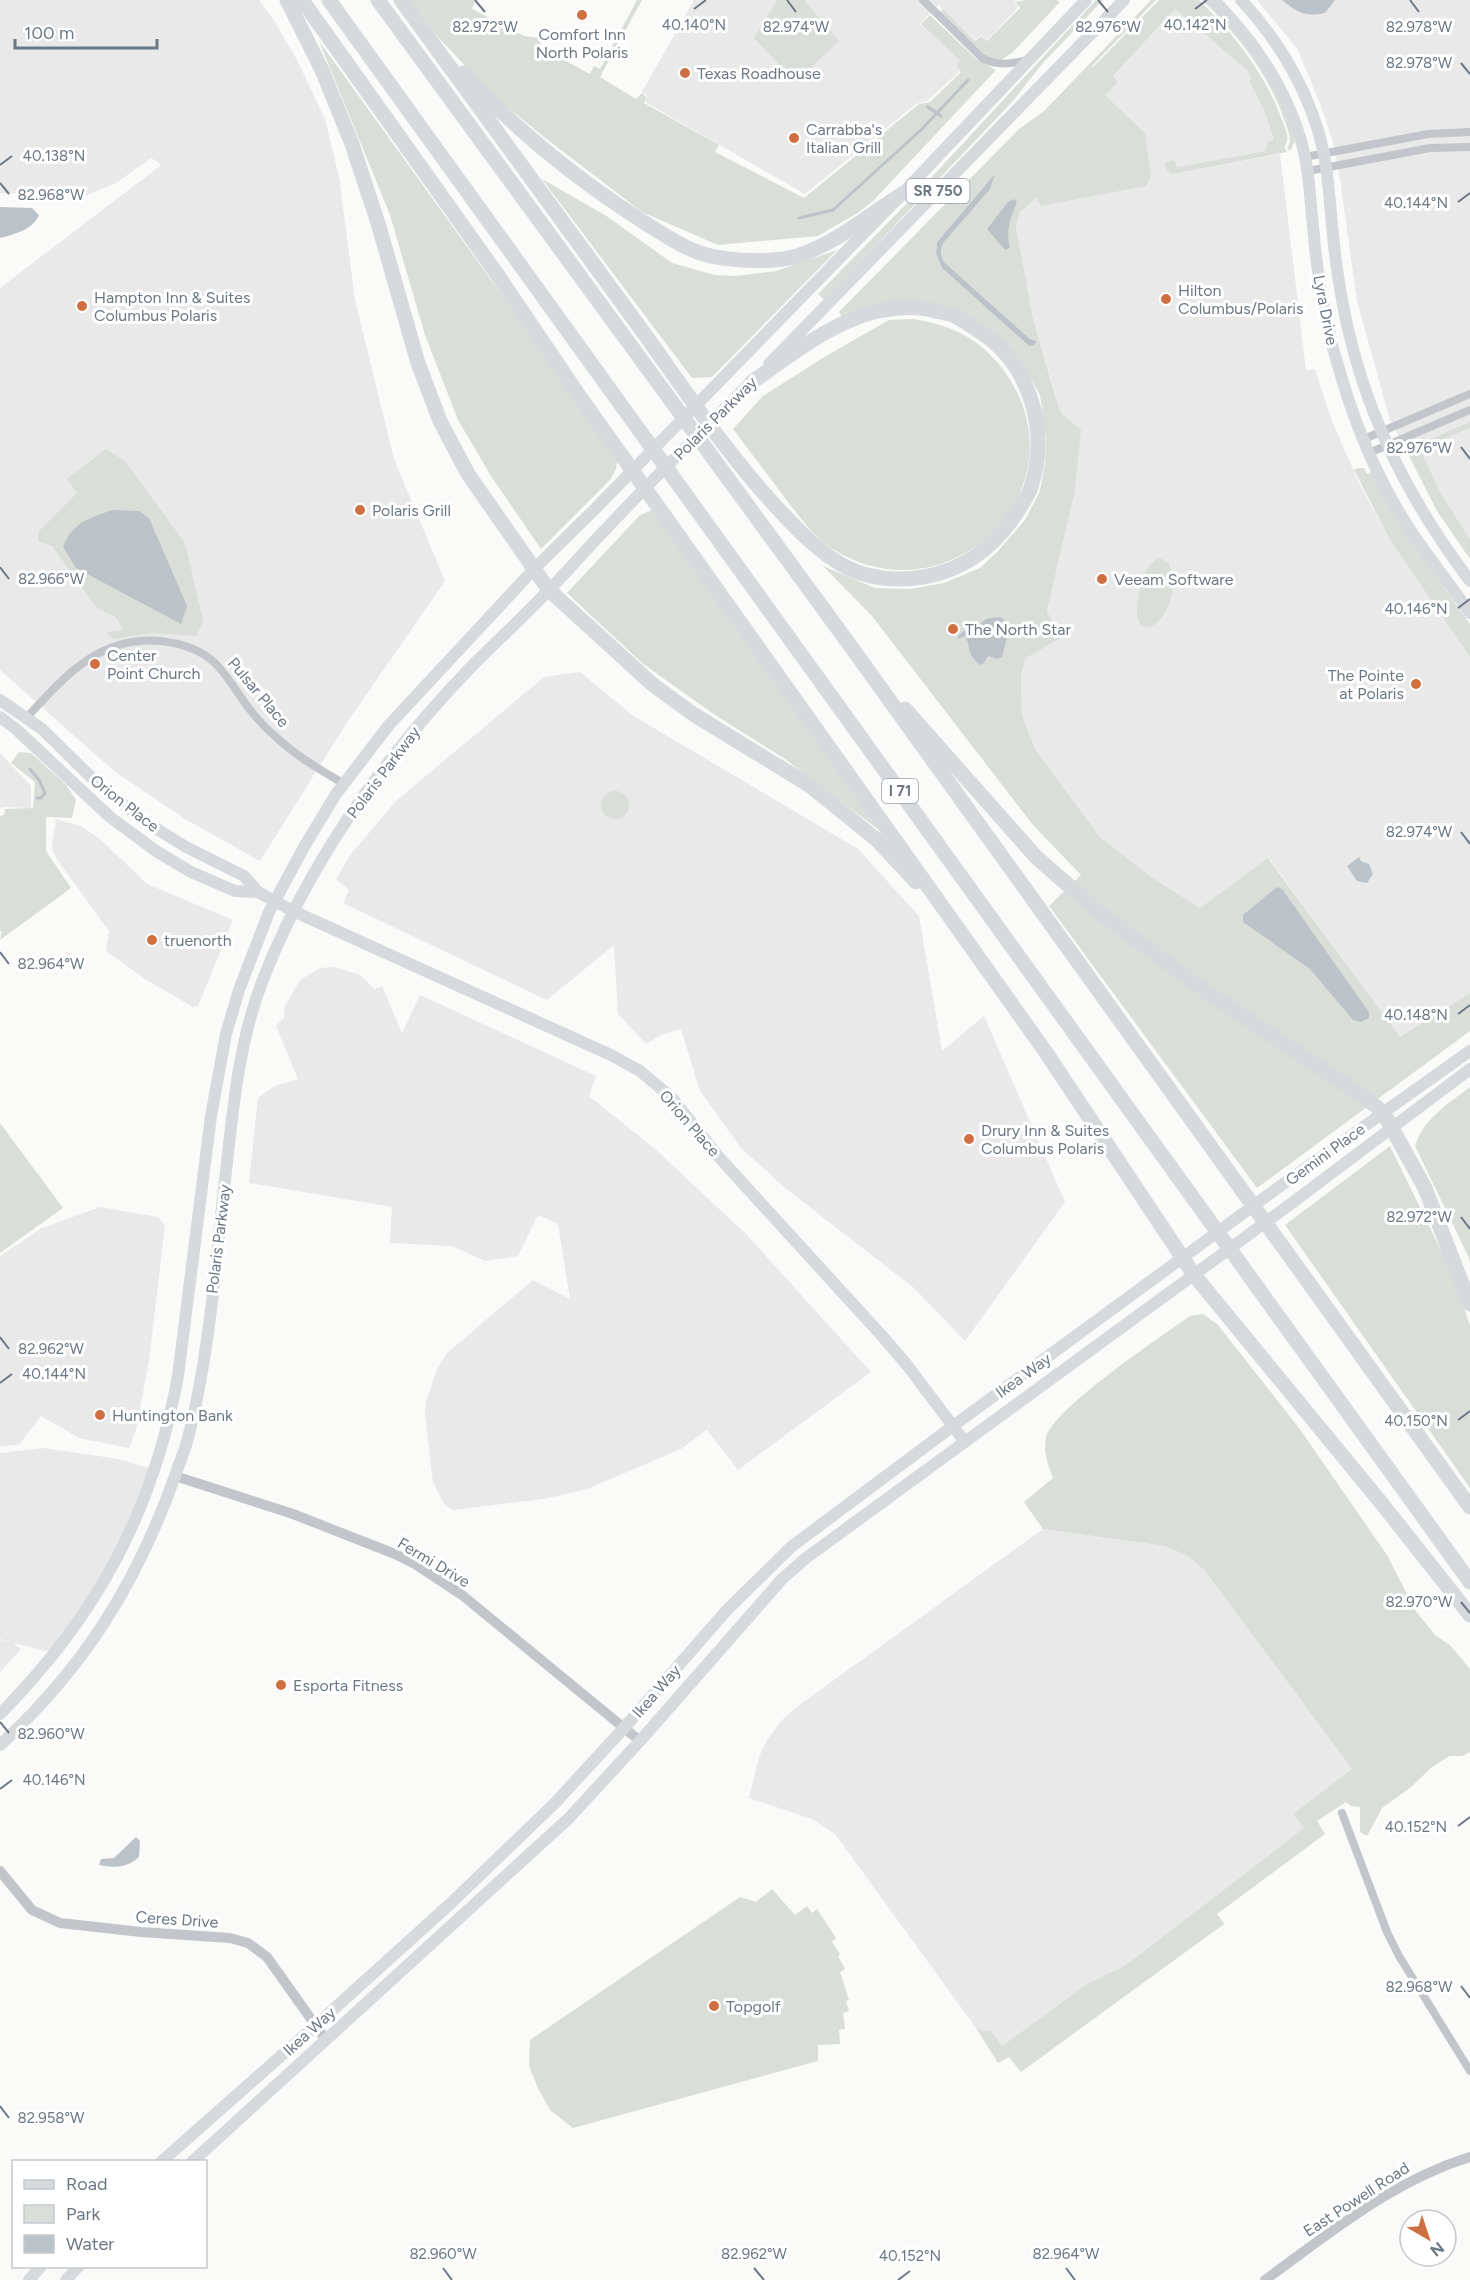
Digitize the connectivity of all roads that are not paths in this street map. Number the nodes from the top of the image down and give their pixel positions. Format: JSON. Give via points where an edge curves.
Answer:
{"nodes":[{"id":1,"x":287,"y":0,"type":"edge"},
{"id":2,"x":302,"y":0,"type":"edge"},
{"id":3,"x":329,"y":0,"type":"edge"},
{"id":4,"x":378,"y":0,"type":"edge"},
{"id":5,"x":401,"y":0,"type":"edge"},
{"id":6,"x":1086,"y":0,"type":"edge"},
{"id":7,"x":1124,"y":0,"type":"edge"},
{"id":8,"x":1214,"y":0,"type":"edge"},
{"id":9,"x":1240,"y":0,"type":"edge"},
{"id":10,"x":925,"y":3,"type":"edge"},
{"id":11,"x":1030,"y":60,"type":"junction"},
{"id":12,"x":1470,"y":132,"type":"edge"},
{"id":13,"x":1470,"y":147,"type":"edge"},
{"id":14,"x":1324,"y":153,"type":"junction"},
{"id":15,"x":1305,"y":157,"type":"junction"},
{"id":16,"x":1326,"y":168,"type":"junction"},
{"id":17,"x":1308,"y":171,"type":"junction"},
{"id":18,"x":903,"y":194,"type":"junction"},
{"id":19,"x":752,"y":382,"type":"junction"},
{"id":20,"x":1470,"y":394,"type":"edge"},
{"id":21,"x":1470,"y":410,"type":"edge"},
{"id":22,"x":1381,"y":432,"type":"junction"},
{"id":23,"x":1364,"y":439,"type":"junction"},
{"id":24,"x":1387,"y":446,"type":"junction"},
{"id":25,"x":1369,"y":453,"type":"junction"},
{"id":26,"x":534,"y":569,"type":"junction"},
{"id":27,"x":1470,"y":580,"type":"edge"},
{"id":28,"x":549,"y":591,"type":"junction"},
{"id":29,"x":1470,"y":613,"type":"edge"},
{"id":30,"x":852,"y":648,"type":"junction"},
{"id":31,"x":0,"y":700,"type":"edge"},
{"id":32,"x":0,"y":707,"type":"edge"},
{"id":33,"x":0,"y":717,"type":"edge"},
{"id":34,"x":27,"y":717,"type":"junction"},
{"id":35,"x":344,"y":784,"type":"junction"},
{"id":36,"x":258,"y":892,"type":"junction"},
{"id":37,"x":275,"y":902,"type":"junction"},
{"id":38,"x":293,"y":911,"type":"junction"},
{"id":39,"x":958,"y":928,"type":"junction"},
{"id":40,"x":1470,"y":1051,"type":"edge"},
{"id":41,"x":1470,"y":1069,"type":"edge"},
{"id":42,"x":1383,"y":1112,"type":"junction"},
{"id":43,"x":1393,"y":1128,"type":"junction"},
{"id":44,"x":1183,"y":1258,"type":"junction"},
{"id":45,"x":1194,"y":1275,"type":"junction"},
{"id":46,"x":1470,"y":1304,"type":"edge"},
{"id":47,"x":953,"y":1426,"type":"junction"},
{"id":48,"x":965,"y":1442,"type":"junction"},
{"id":49,"x":175,"y":1476,"type":"junction"},
{"id":50,"x":1470,"y":1507,"type":"edge"},
{"id":51,"x":1470,"y":1582,"type":"edge"},
{"id":52,"x":1470,"y":1615,"type":"edge"},
{"id":53,"x":0,"y":1714,"type":"edge"},
{"id":54,"x":624,"y":1728,"type":"junction"},
{"id":55,"x":640,"y":1742,"type":"junction"},
{"id":56,"x":0,"y":1745,"type":"edge"},
{"id":57,"x":1342,"y":1812,"type":"dead end"},
{"id":58,"x":0,"y":1871,"type":"edge"},
{"id":59,"x":315,"y":2026,"type":"junction"},
{"id":60,"x":326,"y":2040,"type":"junction"},
{"id":61,"x":1470,"y":2071,"type":"edge"},
{"id":62,"x":1470,"y":2157,"type":"edge"},
{"id":63,"x":163,"y":2160,"type":"edge"},
{"id":64,"x":194,"y":2160,"type":"edge"},
{"id":65,"x":38,"y":2268,"type":"edge"},
{"id":66,"x":77,"y":2268,"type":"edge"},
{"id":67,"x":29,"y":2280,"type":"edge"},
{"id":68,"x":66,"y":2280,"type":"edge"},
{"id":69,"x":1265,"y":2280,"type":"edge"}],
"edges":[{"from":1,"to":26,"type":"highway","via":[[322,70],[352,144],[430,398],[468,474]]},
{"from":2,"to":39,"type":"highway"},
{"from":3,"to":51,"type":"highway","number":"I 71"},
{"from":4,"to":30,"type":"highway","number":"I 71"},
{"from":5,"to":18,"type":"highway","via":[[466,75],[535,142],[596,191],[670,238],[710,256],[760,261],[795,256],[823,245]]},
{"from":5,"to":19,"type":"highway","via":[[750,479],[820,551],[870,577],[906,580],[942,573],[996,541],[1030,489],[1037,423],[1030,392],[1000,348],[951,314],[918,307],[887,308],[855,317]]},
{"from":6,"to":11,"type":"main road","name":"Polaris Parkway","number":"SR 750"},
{"from":7,"to":19,"type":"main road","name":"Polaris Parkway","number":"SR 750"},
{"from":8,"to":15,"type":"main road","name":"Lyra Drive","via":[[1269,67],[1288,104]]},
{"from":9,"to":14,"type":"main road","name":"Lyra Drive","via":[[1272,36],[1290,65],[1319,131]]},
{"from":10,"to":11,"type":"street","via":[[991,63]]},
{"from":11,"to":18,"type":"main road","name":"Polaris Parkway","number":"SR 750"},
{"from":12,"to":14,"type":"street","via":[[1428,134]]},
{"from":13,"to":16,"type":"street","via":[[1431,148]]},
{"from":14,"to":15,"type":"street"},
{"from":14,"to":16,"type":"main road","name":"Lyra Drive"},
{"from":15,"to":17,"type":"main road","name":"Lyra Drive"},
{"from":16,"to":17,"type":"street"},
{"from":16,"to":22,"type":"main road","name":"Lyra Drive","via":[[1338,283],[1360,374]]},
{"from":17,"to":23,"type":"main road","name":"Lyra Drive","via":[[1319,286],[1329,335]]},
{"from":18,"to":26,"type":"main road","name":"Polaris Parkway","number":"SR 750"},
{"from":19,"to":28,"type":"main road","name":"Polaris Parkway","number":"SR 750"},
{"from":20,"to":22,"type":"street"},
{"from":21,"to":24,"type":"street"},
{"from":22,"to":23,"type":"street"},
{"from":22,"to":24,"type":"main road","name":"Lyra Drive"},
{"from":23,"to":25,"type":"main road","name":"Lyra Drive"},
{"from":24,"to":25,"type":"street"},
{"from":24,"to":27,"type":"main road","name":"Lyra Drive","via":[[1424,516]]},
{"from":25,"to":29,"type":"main road","name":"Lyra Drive","via":[[1407,526]]},
{"from":26,"to":28,"type":"highway"},
{"from":26,"to":35,"type":"main road","name":"Polaris Parkway","via":[[389,725]]},
{"from":28,"to":38,"type":"main road","name":"Polaris Parkway","via":[[471,667],[381,770]]},
{"from":28,"to":39,"type":"highway","via":[[652,684],[693,714],[809,785],[877,840]]},
{"from":30,"to":42,"type":"highway","via":[[1036,857],[1100,913],[1197,985]]},
{"from":30,"to":50,"type":"highway","number":"I 71"},
{"from":31,"to":34,"type":"main road","name":"Orion Place"},
{"from":32,"to":34,"type":"main road","via":[[18,717]]},
{"from":33,"to":36,"type":"main road","name":"Orion Place","via":[[110,817],[156,851],[235,891]]},
{"from":34,"to":35,"type":"street","name":"Pulsar Place","via":[[68,674],[99,652],[140,640],[170,642],[195,650],[214,663],[276,737]]},
{"from":34,"to":36,"type":"main road","name":"Orion Place","via":[[126,807],[186,847],[244,876]]},
{"from":35,"to":37,"type":"main road","name":"Polaris Parkway"},
{"from":36,"to":37,"type":"main road","name":"Orion Place"},
{"from":37,"to":38,"type":"main road","name":"Orion Place"},
{"from":37,"to":53,"type":"main road","name":"Polaris Parkway","via":[[254,948],[226,1034],[178,1376],[155,1470],[114,1565],[99,1590],[63,1644]]},
{"from":38,"to":47,"type":"main road","name":"Orion Place","via":[[640,1071],[672,1098],[717,1155],[883,1337]]},
{"from":38,"to":49,"type":"main road","name":"Polaris Parkway","via":[[262,984],[247,1035],[229,1144],[203,1367],[188,1439]]},
{"from":39,"to":44,"type":"highway"},
{"from":40,"to":42,"type":"main road","name":"Gemini Place"},
{"from":41,"to":43,"type":"main road","name":"Gemini Place"},
{"from":42,"to":43,"type":"highway"},
{"from":42,"to":44,"type":"main road","name":"Gemini Place"},
{"from":43,"to":45,"type":"main road","name":"Gemini Place"},
{"from":43,"to":46,"type":"highway","via":[[1425,1188]]},
{"from":44,"to":45,"type":"highway"},
{"from":44,"to":47,"type":"main road","name":"Ikea Way"},
{"from":45,"to":48,"type":"main road","name":"Ikea Way"},
{"from":45,"to":52,"type":"highway"},
{"from":47,"to":48,"type":"main road","name":"Orion Place"},
{"from":47,"to":54,"type":"main road","name":"Ikea Way","via":[[770,1566]]},
{"from":48,"to":55,"type":"main road","name":"Ikea Way","via":[[782,1579]]},
{"from":49,"to":54,"type":"street","name":"Fermi Drive","via":[[293,1514],[415,1564],[462,1595]]},
{"from":49,"to":56,"type":"main road","name":"Polaris Parkway","via":[[153,1536],[110,1616],[60,1684]]},
{"from":54,"to":55,"type":"street","name":"Fermi Drive"},
{"from":54,"to":59,"type":"main road","name":"Ikea Way","via":[[548,1810]]},
{"from":55,"to":60,"type":"main road","name":"Ikea Way","via":[[568,1819]]},
{"from":57,"to":61,"type":"street","via":[[1399,1956]]},
{"from":58,"to":59,"type":"street","name":"Ceres Drive","via":[[32,1910],[60,1923],[249,1943],[267,1957]]},
{"from":59,"to":60,"type":"street","name":"Ceres Drive"},
{"from":59,"to":63,"type":"main road","name":"Ikea Way"},
{"from":60,"to":64,"type":"main road","name":"Ikea Way"},
{"from":62,"to":69,"type":"street","name":"East Powell Road","via":[[1421,2174],[1389,2192]]},
{"from":65,"to":67,"type":"main road"},
{"from":66,"to":68,"type":"main road"}]}
